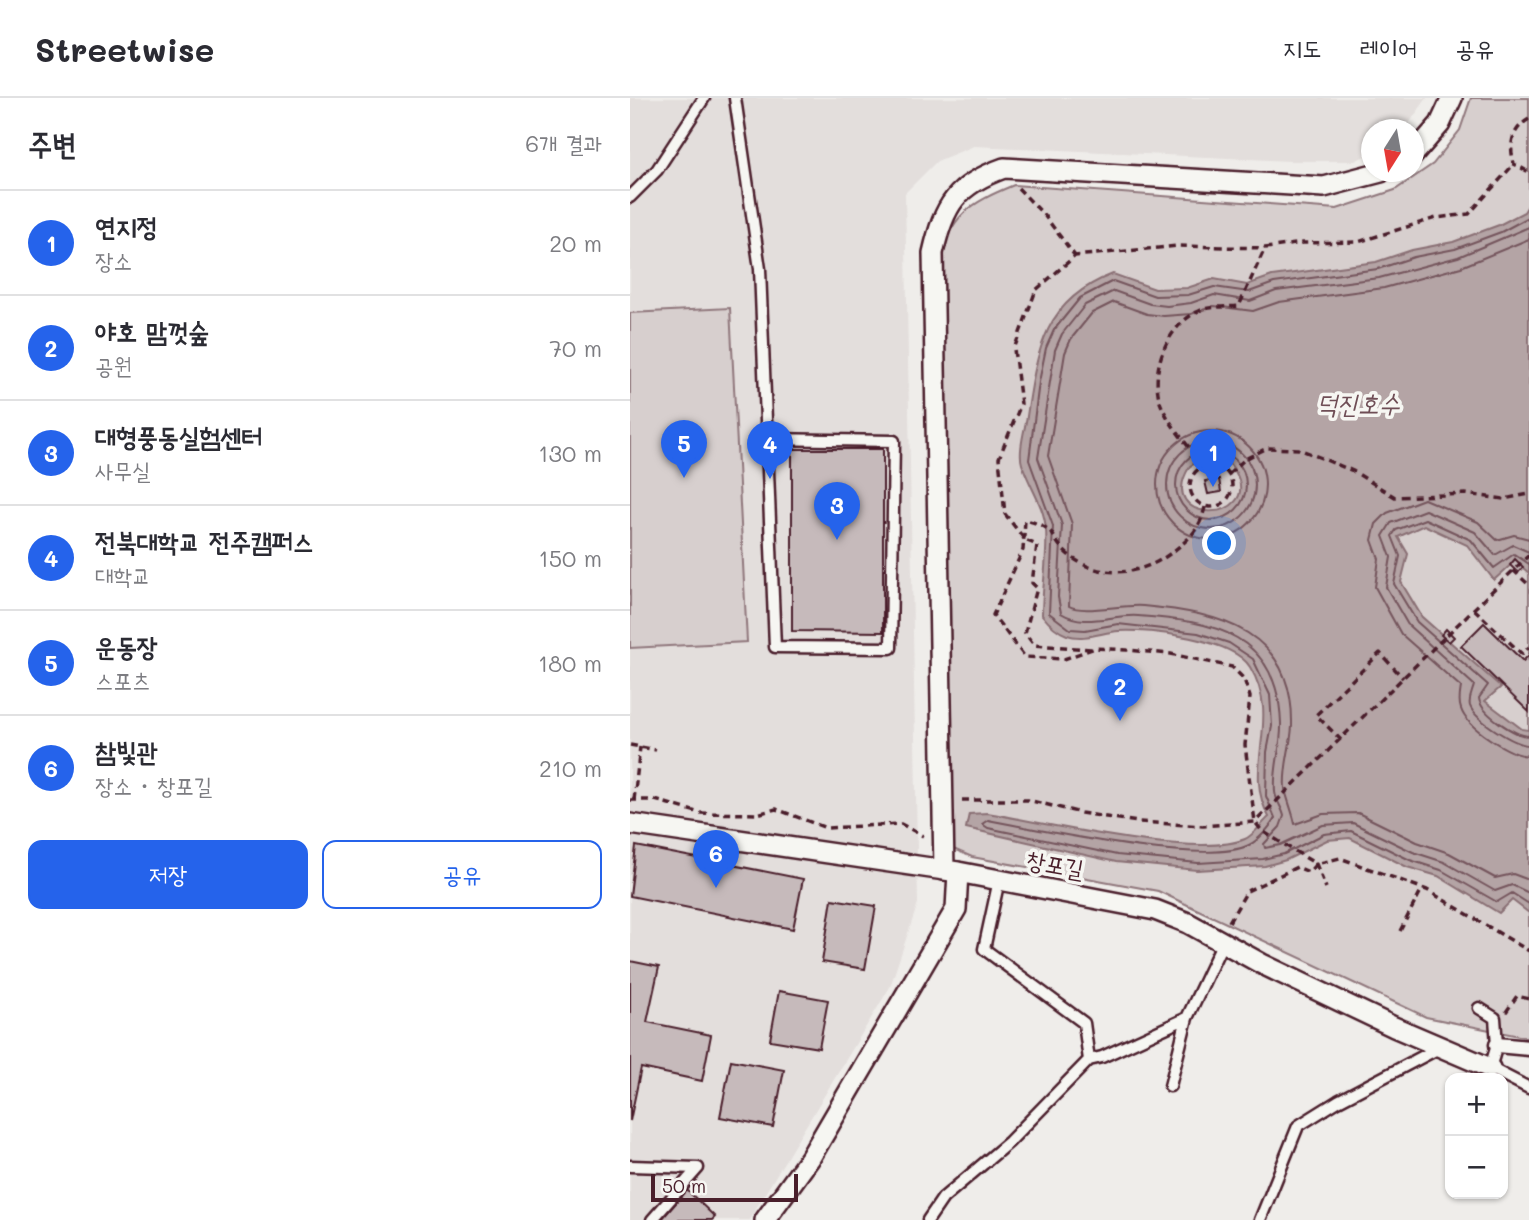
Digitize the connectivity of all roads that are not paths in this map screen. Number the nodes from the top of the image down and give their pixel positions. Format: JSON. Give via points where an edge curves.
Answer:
{"nodes":[{"id":1,"x":704,"y":98,"type":"edge"},
{"id":2,"x":735,"y":98,"type":"edge"},
{"id":3,"x":1451,"y":98,"type":"edge"},
{"id":4,"x":1424,"y":142,"type":"edge"},
{"id":5,"x":1361,"y":177,"type":"edge"},
{"id":6,"x":630,"y":197,"type":"edge"},
{"id":7,"x":766,"y":439,"type":"junction"},
{"id":8,"x":630,"y":824,"type":"edge"},
{"id":9,"x":951,"y":871,"type":"junction"},
{"id":10,"x":999,"y":880,"type":"junction"},
{"id":11,"x":1223,"y":942,"type":"junction"},
{"id":12,"x":1479,"y":1008,"type":"dead end"},
{"id":13,"x":1187,"y":1018,"type":"junction"},
{"id":14,"x":1497,"y":1045,"type":"junction"},
{"id":15,"x":1443,"y":1046,"type":"junction"},
{"id":16,"x":1529,"y":1048,"type":"edge"},
{"id":17,"x":1089,"y":1060,"type":"junction"},
{"id":18,"x":1490,"y":1068,"type":"junction"},
{"id":19,"x":1170,"y":1086,"type":"dead end"},
{"id":20,"x":1529,"y":1088,"type":"edge"},
{"id":21,"x":630,"y":1166,"type":"edge"},
{"id":22,"x":652,"y":1220,"type":"edge"},
{"id":23,"x":765,"y":1220,"type":"edge"},
{"id":24,"x":928,"y":1220,"type":"edge"},
{"id":25,"x":1260,"y":1220,"type":"edge"}],
"edges":[{"from":1,"to":6,"type":"lane","via":[[657,170]]},
{"from":2,"to":7,"type":"lane","via":[[760,269]]},
{"from":3,"to":4,"type":"street","via":[[1440,124]]},
{"from":5,"to":9,"type":"street","via":[[1324,187],[1004,168],[981,176],[958,193],[941,219],[933,253]]},
{"from":7,"to":7,"type":"lane","via":[[775,647],[891,648],[894,441]]},
{"from":8,"to":9,"type":"street","name":"창포길"},
{"from":9,"to":10,"type":"street","name":"창포길"},
{"from":9,"to":23,"type":"street","via":[[956,909],[810,1158]]},
{"from":10,"to":11,"type":"street","name":"창포길","via":[[1155,910]]},
{"from":10,"to":17,"type":"lane","via":[[984,949],[1084,1023]]},
{"from":11,"to":13,"type":"lane"},
{"from":11,"to":15,"type":"street","name":"창포길","via":[[1394,1027]]},
{"from":12,"to":14,"type":"lane","via":[[1495,1018]]},
{"from":13,"to":17,"type":"lane"},
{"from":13,"to":19,"type":"lane"},
{"from":14,"to":16,"type":"street"},
{"from":14,"to":18,"type":"lane"},
{"from":15,"to":18,"type":"street","name":"창포길"},
{"from":15,"to":25,"type":"lane","via":[[1298,1126]]},
{"from":17,"to":24,"type":"lane","via":[[1009,1142],[943,1198]]},
{"from":18,"to":20,"type":"lane"},
{"from":21,"to":22,"type":"lane","via":[[698,1168]]}]}
